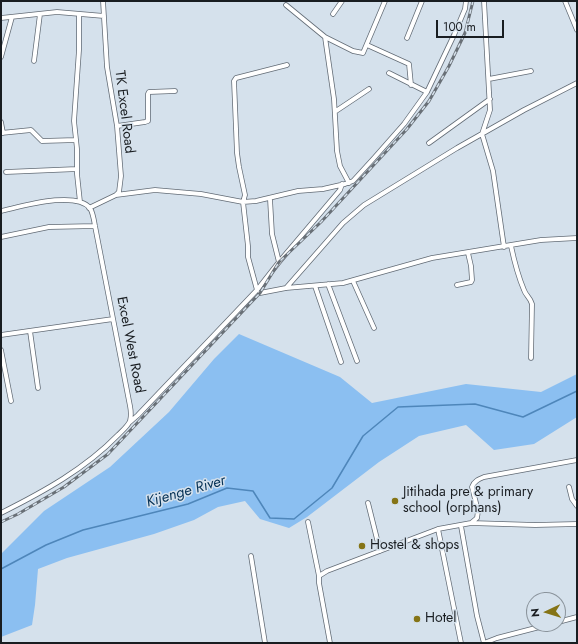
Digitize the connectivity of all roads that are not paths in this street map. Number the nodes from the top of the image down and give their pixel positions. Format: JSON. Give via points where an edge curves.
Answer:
{"nodes":[{"id":1,"x":103,"y":1,"type":"edge"},
{"id":2,"x":342,"y":1,"type":"edge"},
{"id":3,"x":385,"y":1,"type":"edge"},
{"id":4,"x":422,"y":1,"type":"edge"},
{"id":5,"x":466,"y":1,"type":"edge"},
{"id":6,"x":484,"y":1,"type":"edge"},
{"id":7,"x":565,"y":1,"type":"edge"},
{"id":8,"x":286,"y":5,"type":"dead end"},
{"id":9,"x":40,"y":14,"type":"junction"},
{"id":10,"x":79,"y":14,"type":"junction"},
{"id":11,"x":333,"y":14,"type":"dead end"},
{"id":12,"x":104,"y":16,"type":"junction"},
{"id":13,"x":12,"y":17,"type":"junction"},
{"id":14,"x":1,"y":18,"type":"edge"},
{"id":15,"x":577,"y":30,"type":"edge"},
{"id":16,"x":325,"y":37,"type":"junction"},
{"id":17,"x":407,"y":38,"type":"dead end"},
{"id":18,"x":367,"y":45,"type":"junction"},
{"id":19,"x":1,"y":57,"type":"edge"},
{"id":20,"x":34,"y":61,"type":"dead end"},
{"id":21,"x":287,"y":65,"type":"dead end"},
{"id":22,"x":531,"y":71,"type":"dead end"},
{"id":23,"x":389,"y":73,"type":"dead end"},
{"id":24,"x":489,"y":79,"type":"junction"},
{"id":25,"x":577,"y":83,"type":"edge"},
{"id":26,"x":411,"y":85,"type":"junction"},
{"id":27,"x":369,"y":88,"type":"dead end"},
{"id":28,"x":175,"y":91,"type":"dead end"},
{"id":29,"x":426,"y":92,"type":"junction"},
{"id":30,"x":490,"y":99,"type":"junction"},
{"id":31,"x":336,"y":111,"type":"junction"},
{"id":32,"x":1,"y":122,"type":"edge"},
{"id":33,"x":117,"y":126,"type":"junction"},
{"id":34,"x":2,"y":133,"type":"edge"},
{"id":35,"x":482,"y":134,"type":"junction"},
{"id":36,"x":76,"y":140,"type":"junction"},
{"id":37,"x":429,"y":143,"type":"dead end"},
{"id":38,"x":77,"y":169,"type":"junction"},
{"id":39,"x":6,"y":172,"type":"dead end"},
{"id":40,"x":350,"y":183,"type":"junction"},
{"id":41,"x":342,"y":184,"type":"junction"},
{"id":42,"x":116,"y":195,"type":"junction"},
{"id":43,"x":270,"y":199,"type":"junction"},
{"id":44,"x":80,"y":202,"type":"junction"},
{"id":45,"x":243,"y":202,"type":"junction"},
{"id":46,"x":90,"y":208,"type":"junction"},
{"id":47,"x":1,"y":210,"type":"edge"},
{"id":48,"x":95,"y":226,"type":"junction"},
{"id":49,"x":1,"y":237,"type":"edge"},
{"id":50,"x":577,"y":238,"type":"edge"},
{"id":51,"x":511,"y":246,"type":"junction"},
{"id":52,"x":504,"y":247,"type":"junction"},
{"id":53,"x":468,"y":252,"type":"junction"},
{"id":54,"x":278,"y":262,"type":"junction"},
{"id":55,"x":354,"y":281,"type":"junction"},
{"id":56,"x":328,"y":284,"type":"junction"},
{"id":57,"x":457,"y":285,"type":"dead end"},
{"id":58,"x":315,"y":286,"type":"junction"},
{"id":59,"x":286,"y":288,"type":"junction"},
{"id":60,"x":258,"y":292,"type":"junction"},
{"id":61,"x":113,"y":319,"type":"junction"},
{"id":62,"x":374,"y":328,"type":"dead end"},
{"id":63,"x":30,"y":331,"type":"junction"},
{"id":64,"x":1,"y":335,"type":"edge"},
{"id":65,"x":1,"y":350,"type":"edge"},
{"id":66,"x":531,"y":358,"type":"dead end"},
{"id":67,"x":357,"y":361,"type":"dead end"},
{"id":68,"x":342,"y":362,"type":"dead end"},
{"id":69,"x":38,"y":388,"type":"dead end"},
{"id":70,"x":11,"y":401,"type":"dead end"},
{"id":71,"x":130,"y":422,"type":"junction"},
{"id":72,"x":577,"y":460,"type":"edge"},
{"id":73,"x":569,"y":487,"type":"dead end"},
{"id":74,"x":368,"y":503,"type":"dead end"},
{"id":75,"x":577,"y":506,"type":"edge"},
{"id":76,"x":1,"y":513,"type":"edge"},
{"id":77,"x":308,"y":522,"type":"dead end"},
{"id":78,"x":471,"y":523,"type":"junction"},
{"id":79,"x":577,"y":524,"type":"edge"},
{"id":80,"x":461,"y":526,"type":"junction"},
{"id":81,"x":438,"y":529,"type":"junction"},
{"id":82,"x":380,"y":551,"type":"junction"},
{"id":83,"x":251,"y":556,"type":"dead end"},
{"id":84,"x":319,"y":576,"type":"junction"},
{"id":85,"x":577,"y":617,"type":"edge"},
{"id":86,"x":566,"y":620,"type":"edge"},
{"id":87,"x":526,"y":632,"type":"edge"},
{"id":88,"x":492,"y":642,"type":"edge"},
{"id":89,"x":265,"y":643,"type":"edge"},
{"id":90,"x":330,"y":643,"type":"edge"},
{"id":91,"x":461,"y":643,"type":"edge"},
{"id":92,"x":484,"y":643,"type":"edge"}],
"edges":[{"from":1,"to":12,"type":"street","name":"TK Excel Road"},
{"from":2,"to":11,"type":"street"},
{"from":3,"to":18,"type":"street"},
{"from":4,"to":17,"type":"street"},
{"from":5,"to":29,"type":"street","via":[[454,35]]},
{"from":6,"to":24,"type":"street"},
{"from":7,"to":15,"type":"street"},
{"from":8,"to":16,"type":"street"},
{"from":9,"to":10,"type":"street"},
{"from":9,"to":13,"type":"street"},
{"from":9,"to":20,"type":"street"},
{"from":10,"to":12,"type":"street"},
{"from":10,"to":36,"type":"street","via":[[74,121]]},
{"from":12,"to":33,"type":"street","name":"TK Excel Road","via":[[107,67]]},
{"from":13,"to":14,"type":"street"},
{"from":13,"to":19,"type":"street"},
{"from":16,"to":18,"type":"street","via":[[359,53],[363,53]]},
{"from":16,"to":31,"type":"street"},
{"from":18,"to":26,"type":"street","via":[[409,64]]},
{"from":21,"to":45,"type":"street","via":[[236,78],[234,81],[238,167],[245,195]]},
{"from":22,"to":24,"type":"street"},
{"from":23,"to":26,"type":"street"},
{"from":24,"to":30,"type":"street"},
{"from":25,"to":35,"type":"street"},
{"from":26,"to":29,"type":"street"},
{"from":27,"to":31,"type":"street"},
{"from":28,"to":33,"type":"street","via":[[148,92],[147,122]]},
{"from":29,"to":40,"type":"street","via":[[404,124],[362,173]]},
{"from":30,"to":35,"type":"street","via":[[489,116]]},
{"from":30,"to":37,"type":"street"},
{"from":31,"to":40,"type":"street","via":[[340,166]]},
{"from":32,"to":34,"type":"street"},
{"from":33,"to":42,"type":"street","name":"TK Excel Road","via":[[121,176]]},
{"from":34,"to":36,"type":"street","via":[[31,130],[42,141]]},
{"from":35,"to":52,"type":"street","via":[[493,171]]},
{"from":35,"to":59,"type":"street","via":[[359,209],[343,223]]},
{"from":36,"to":38,"type":"street"},
{"from":38,"to":39,"type":"street"},
{"from":38,"to":44,"type":"street"},
{"from":40,"to":41,"type":"street"},
{"from":41,"to":43,"type":"street","via":[[298,191]]},
{"from":41,"to":54,"type":"street","via":[[340,190]]},
{"from":42,"to":45,"type":"street","via":[[155,190]]},
{"from":42,"to":46,"type":"street"},
{"from":43,"to":45,"type":"street"},
{"from":43,"to":54,"type":"street","via":[[272,234]]},
{"from":44,"to":46,"type":"street"},
{"from":44,"to":47,"type":"street","via":[[50,201]]},
{"from":45,"to":60,"type":"street","via":[[248,257]]},
{"from":46,"to":48,"type":"street","name":"Excel West Road"},
{"from":48,"to":49,"type":"street","via":[[49,227]]},
{"from":48,"to":61,"type":"street","name":"Excel West Road"},
{"from":50,"to":51,"type":"street","via":[[541,240]]},
{"from":51,"to":52,"type":"street"},
{"from":51,"to":66,"type":"street","via":[[523,288],[531,303]]},
{"from":52,"to":53,"type":"street"},
{"from":53,"to":55,"type":"street","via":[[420,261]]},
{"from":53,"to":57,"type":"street","via":[[472,280]]},
{"from":54,"to":60,"type":"street"},
{"from":55,"to":56,"type":"street"},
{"from":55,"to":62,"type":"street"},
{"from":56,"to":58,"type":"street"},
{"from":56,"to":67,"type":"street"},
{"from":58,"to":59,"type":"street"},
{"from":58,"to":68,"type":"street"},
{"from":59,"to":60,"type":"street"},
{"from":60,"to":71,"type":"street"},
{"from":61,"to":63,"type":"street"},
{"from":61,"to":71,"type":"street","name":"Excel West Road","via":[[130,406]]},
{"from":63,"to":64,"type":"street"},
{"from":63,"to":69,"type":"street"},
{"from":65,"to":70,"type":"street"},
{"from":71,"to":76,"type":"street","via":[[88,461],[32,498]]},
{"from":72,"to":78,"type":"street","via":[[479,479],[472,487],[478,511],[477,518]]},
{"from":73,"to":75,"type":"street"},
{"from":74,"to":82,"type":"street"},
{"from":77,"to":84,"type":"street"},
{"from":78,"to":79,"type":"street"},
{"from":78,"to":80,"type":"street"},
{"from":80,"to":81,"type":"street"},
{"from":80,"to":92,"type":"street"},
{"from":81,"to":82,"type":"street"},
{"from":81,"to":91,"type":"street"},
{"from":82,"to":84,"type":"street"},
{"from":83,"to":89,"type":"street"},
{"from":84,"to":90,"type":"street"},
{"from":85,"to":86,"type":"street"},
{"from":87,"to":88,"type":"street"},
{"from":88,"to":92,"type":"street"}]}
